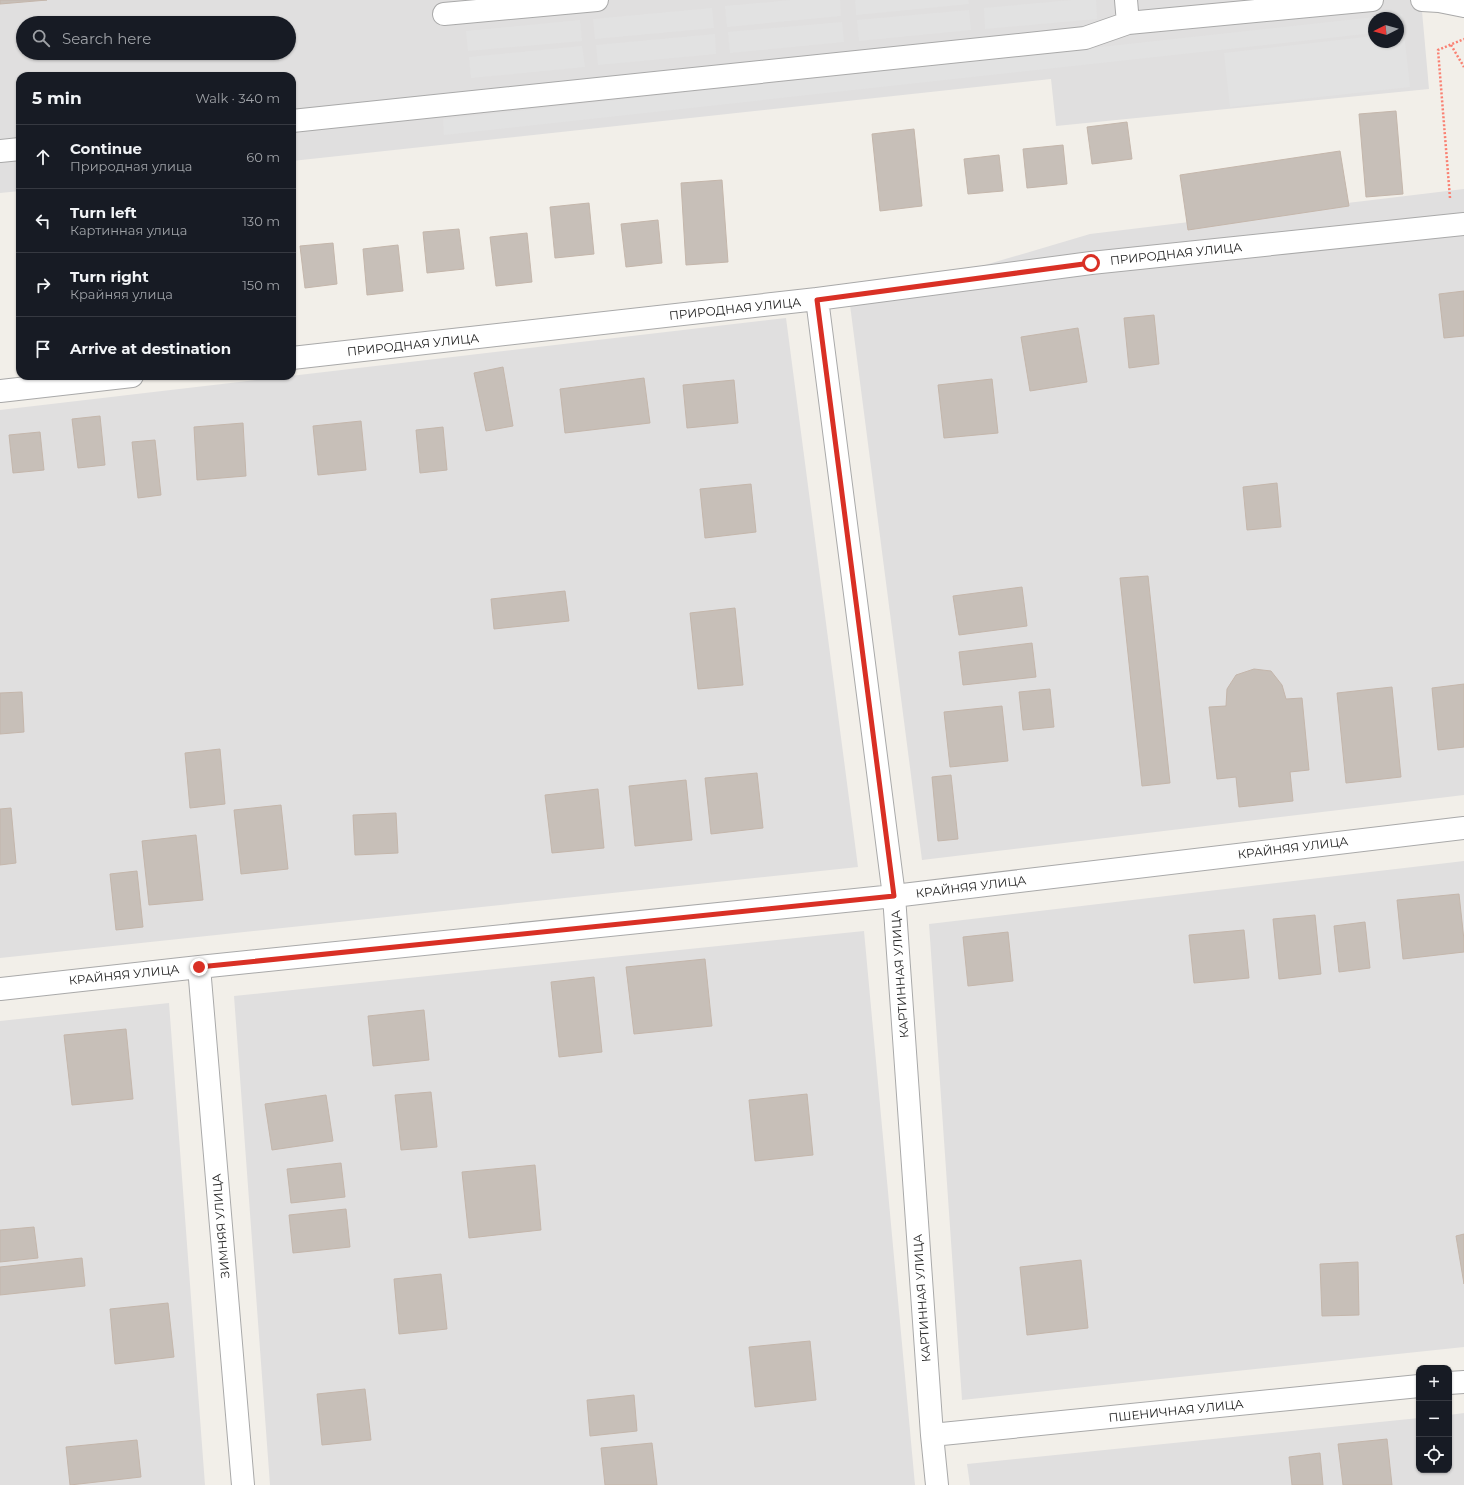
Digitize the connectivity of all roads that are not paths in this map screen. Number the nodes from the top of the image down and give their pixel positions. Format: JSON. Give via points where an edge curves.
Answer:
{"nodes":[{"id":1,"x":597,"y":0,"type":"edge"},
{"id":2,"x":1126,"y":0,"type":"edge"},
{"id":3,"x":1372,"y":0,"type":"edge"},
{"id":4,"x":1422,"y":0,"type":"edge"},
{"id":5,"x":1464,"y":6,"type":"edge"},
{"id":6,"x":444,"y":14,"type":"dead end"},
{"id":7,"x":1128,"y":23,"type":"junction"},
{"id":8,"x":296,"y":121,"type":"edge"},
{"id":9,"x":16,"y":149,"type":"edge"},
{"id":10,"x":0,"y":151,"type":"edge"},
{"id":11,"x":1464,"y":224,"type":"edge"},
{"id":12,"x":817,"y":300,"type":"junction"},
{"id":13,"x":296,"y":358,"type":"edge"},
{"id":14,"x":97,"y":380,"type":"edge"},
{"id":15,"x":0,"y":391,"type":"edge"},
{"id":16,"x":1464,"y":828,"type":"edge"},
{"id":17,"x":894,"y":896,"type":"junction"},
{"id":18,"x":199,"y":967,"type":"junction"},
{"id":19,"x":0,"y":989,"type":"edge"},
{"id":20,"x":1464,"y":1382,"type":"edge"},
{"id":21,"x":1452,"y":1383,"type":"edge"},
{"id":22,"x":1416,"y":1386,"type":"edge"},
{"id":23,"x":932,"y":1435,"type":"junction"},
{"id":24,"x":243,"y":1485,"type":"edge"},
{"id":25,"x":937,"y":1485,"type":"edge"}],
"edges":[{"from":1,"to":6,"type":"street"},
{"from":2,"to":7,"type":"street"},
{"from":3,"to":7,"type":"street"},
{"from":4,"to":5,"type":"street"},
{"from":7,"to":8,"type":"street","via":[[1085,38]]},
{"from":9,"to":10,"type":"street"},
{"from":11,"to":12,"type":"street","name":"ПРИРОДНАЯ УЛИЦА","via":[[1091,263]]},
{"from":12,"to":13,"type":"street","name":"ПРИРОДНАЯ УЛИЦА"},
{"from":12,"to":17,"type":"street","name":"КАРТИННАЯ УЛИЦА"},
{"from":14,"to":15,"type":"street"},
{"from":16,"to":17,"type":"street","name":"КРАЙНЯЯ УЛИЦА"},
{"from":17,"to":18,"type":"street","name":"КРАЙНЯЯ УЛИЦА"},
{"from":17,"to":23,"type":"street","name":"КАРТИННАЯ УЛИЦА"},
{"from":18,"to":19,"type":"street","name":"КРАЙНЯЯ УЛИЦА"},
{"from":18,"to":24,"type":"street","name":"ЗИМНЯЯ УЛИЦА"},
{"from":20,"to":21,"type":"street"},
{"from":22,"to":23,"type":"street","name":"ПШЕНИЧНАЯ УЛИЦА"},
{"from":23,"to":25,"type":"street","name":"КАРТИННАЯ УЛИЦА"}]}
